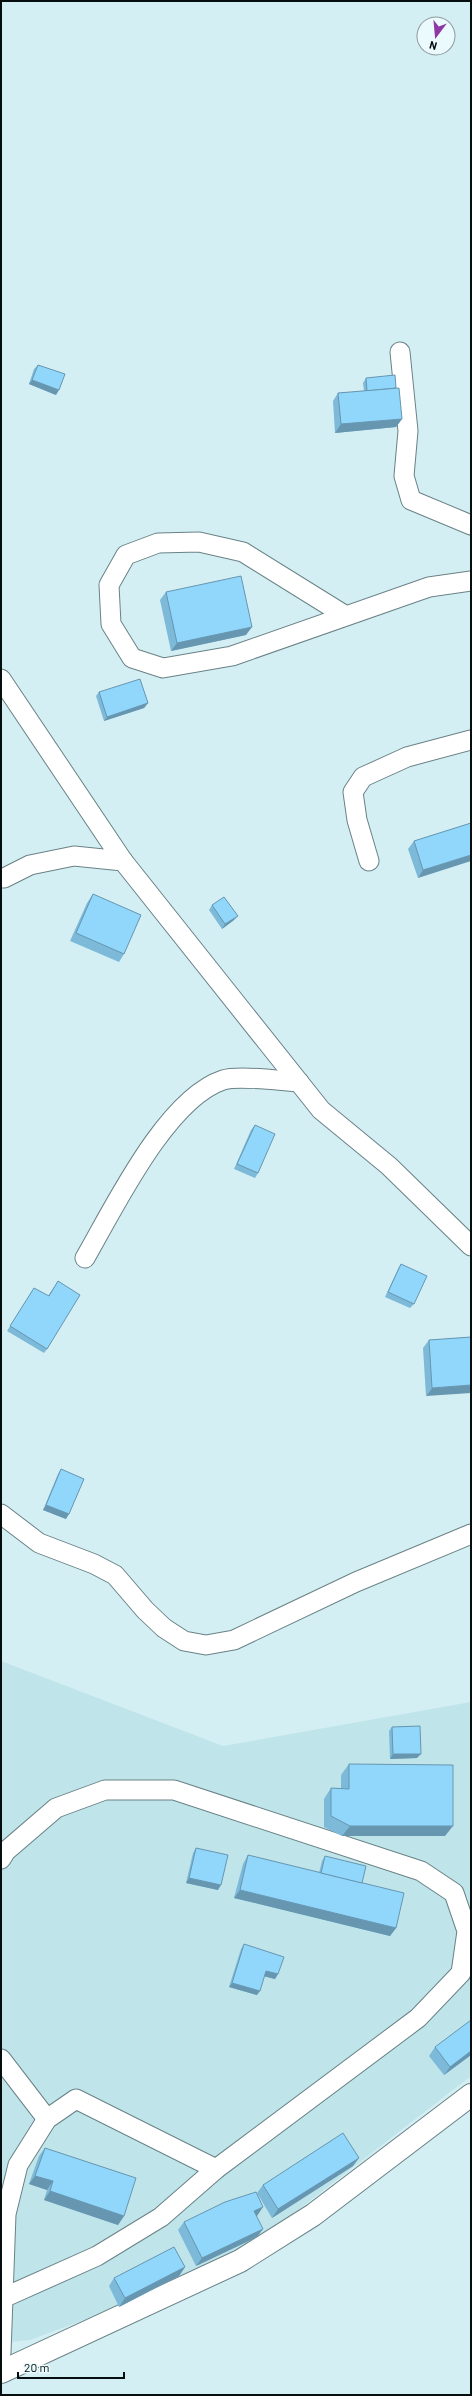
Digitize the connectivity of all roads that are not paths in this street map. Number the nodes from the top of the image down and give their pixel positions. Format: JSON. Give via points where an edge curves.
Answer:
{"nodes":[{"id":1,"x":400,"y":352,"type":"dead end"},
{"id":2,"x":471,"y":525,"type":"edge"},
{"id":3,"x":471,"y":582,"type":"edge"},
{"id":4,"x":346,"y":616,"type":"junction"},
{"id":5,"x":1,"y":679,"type":"edge"},
{"id":6,"x":471,"y":740,"type":"edge"},
{"id":7,"x":122,"y":861,"type":"junction"},
{"id":8,"x":369,"y":862,"type":"dead end"},
{"id":9,"x":4,"y":878,"type":"dead end"},
{"id":10,"x":299,"y":1082,"type":"junction"},
{"id":11,"x":471,"y":1246,"type":"edge"},
{"id":12,"x":85,"y":1258,"type":"dead end"},
{"id":13,"x":1,"y":1514,"type":"edge"},
{"id":14,"x":471,"y":1534,"type":"edge"},
{"id":15,"x":1,"y":1859,"type":"edge"},
{"id":16,"x":1,"y":2059,"type":"edge"},
{"id":17,"x":471,"y":2095,"type":"edge"},
{"id":18,"x":47,"y":2119,"type":"junction"},
{"id":19,"x":216,"y":2169,"type":"junction"},
{"id":20,"x":3,"y":2298,"type":"junction"},
{"id":21,"x":1,"y":2353,"type":"edge"},
{"id":22,"x":1,"y":2372,"type":"edge"}],
"edges":[{"from":1,"to":2,"type":"lane","via":[[408,431],[404,476],[411,500]]},
{"from":3,"to":4,"type":"lane","via":[[429,587]]},
{"from":4,"to":4,"type":"lane","via":[[232,656],[163,668],[132,658],[111,624],[109,585],[126,555],[158,543],[199,542],[243,552]]},
{"from":5,"to":7,"type":"lane"},
{"from":6,"to":8,"type":"lane","via":[[406,757],[363,777],[353,792],[356,820]]},
{"from":7,"to":9,"type":"lane","via":[[74,856],[30,865]]},
{"from":7,"to":10,"type":"lane"},
{"from":10,"to":11,"type":"lane","via":[[320,1110],[389,1166]]},
{"from":10,"to":12,"type":"lane","via":[[224,1080],[204,1090],[178,1111],[140,1163]]},
{"from":13,"to":14,"type":"lane","via":[[39,1543],[116,1575],[164,1628],[184,1641],[206,1645],[234,1640],[356,1582]]},
{"from":15,"to":19,"type":"lane","via":[[6,1851],[56,1808],[105,1790],[174,1790],[421,1871],[454,1893],[467,1931],[461,1973],[418,2018]]},
{"from":16,"to":18,"type":"lane"},
{"from":17,"to":22,"type":"street","via":[[313,2215],[240,2261]]},
{"from":18,"to":19,"type":"lane","via":[[76,2099]]},
{"from":18,"to":20,"type":"lane","via":[[18,2165],[6,2214]]},
{"from":19,"to":20,"type":"lane","via":[[161,2218],[96,2256]]},
{"from":20,"to":21,"type":"lane"}]}
